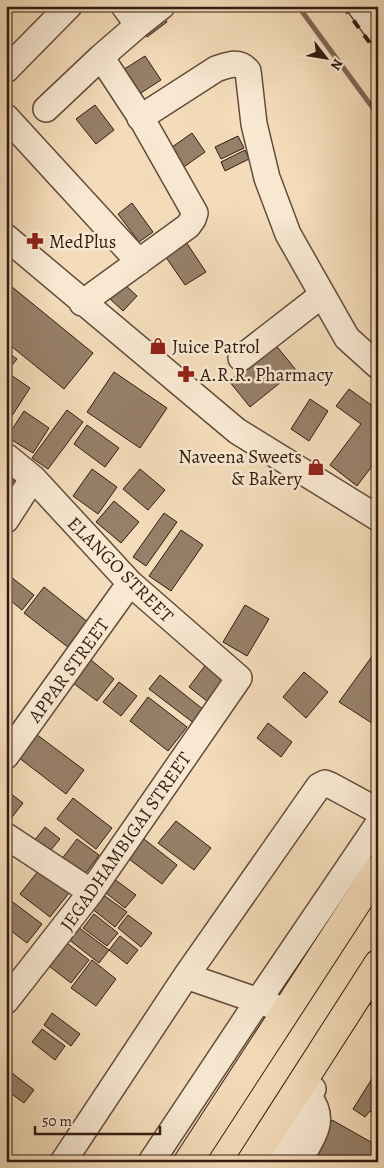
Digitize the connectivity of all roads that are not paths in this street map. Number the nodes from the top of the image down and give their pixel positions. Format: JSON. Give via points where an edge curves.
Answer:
{"nodes":[{"id":1,"x":69,"y":6,"type":"edge"},
{"id":2,"x":162,"y":6,"type":"edge"},
{"id":3,"x":131,"y":16,"type":"edge"},
{"id":4,"x":101,"y":57,"type":"junction"},
{"id":5,"x":6,"y":70,"type":"edge"},
{"id":6,"x":46,"y":109,"type":"dead end"},
{"id":7,"x":6,"y":118,"type":"edge"},
{"id":8,"x":140,"y":118,"type":"junction"},
{"id":9,"x":6,"y":238,"type":"edge"},
{"id":10,"x":139,"y":262,"type":"junction"},
{"id":11,"x":322,"y":295,"type":"junction"},
{"id":12,"x":82,"y":302,"type":"junction"},
{"id":13,"x":241,"y":358,"type":"dead end"},
{"id":14,"x":378,"y":366,"type":"edge"},
{"id":15,"x":6,"y":456,"type":"edge"},
{"id":16,"x":33,"y":478,"type":"junction"},
{"id":17,"x":378,"y":518,"type":"edge"},
{"id":18,"x":6,"y":520,"type":"edge"},
{"id":19,"x":130,"y":583,"type":"junction"},
{"id":20,"x":239,"y":678,"type":"joint"},
{"id":21,"x":6,"y":756,"type":"edge"},
{"id":22,"x":378,"y":811,"type":"edge"},
{"id":23,"x":378,"y":824,"type":"edge"},
{"id":24,"x":6,"y":836,"type":"edge"},
{"id":25,"x":378,"y":870,"type":"edge"},
{"id":26,"x":91,"y":892,"type":"junction"},
{"id":27,"x":378,"y":964,"type":"edge"},
{"id":28,"x":186,"y":976,"type":"junction"},
{"id":29,"x":378,"y":985,"type":"edge"},
{"id":30,"x":6,"y":1001,"type":"edge"},
{"id":31,"x":258,"y":1001,"type":"junction"},
{"id":32,"x":285,"y":1011,"type":"junction"},
{"id":33,"x":302,"y":1100,"type":"junction"},
{"id":34,"x":196,"y":1159,"type":"edge"},
{"id":35,"x":63,"y":1162,"type":"edge"},
{"id":36,"x":152,"y":1162,"type":"edge"},
{"id":37,"x":251,"y":1162,"type":"edge"},
{"id":38,"x":269,"y":1162,"type":"edge"},
{"id":39,"x":298,"y":1162,"type":"edge"}],
"edges":[{"from":1,"to":5,"type":"street"},
{"from":2,"to":3,"type":"street"},
{"from":3,"to":4,"type":"street"},
{"from":4,"to":6,"type":"street"},
{"from":4,"to":8,"type":"street"},
{"from":7,"to":10,"type":"street"},
{"from":8,"to":10,"type":"street","via":[[196,213],[188,226]]},
{"from":8,"to":11,"type":"street","via":[[216,70],[229,64],[244,66],[248,71],[254,124],[267,178],[288,234]]},
{"from":9,"to":12,"type":"street"},
{"from":10,"to":12,"type":"street"},
{"from":11,"to":13,"type":"street"},
{"from":11,"to":14,"type":"street","via":[[346,338]]},
{"from":12,"to":17,"type":"street","via":[[237,431]]},
{"from":15,"to":16,"type":"street","name":"ELANGO STREET"},
{"from":16,"to":18,"type":"street"},
{"from":16,"to":19,"type":"street","name":"ELANGO STREET"},
{"from":19,"to":20,"type":"street","name":"ELANGO STREET"},
{"from":19,"to":21,"type":"street","name":"APPAR STREET"},
{"from":20,"to":26,"type":"street","name":"JEGADHAMBIGAI STREET"},
{"from":22,"to":28,"type":"street","via":[[330,785],[324,783],[319,786]]},
{"from":23,"to":31,"type":"street"},
{"from":24,"to":26,"type":"street"},
{"from":25,"to":32,"type":"main road"},
{"from":26,"to":30,"type":"street","name":"JEGADHAMBIGAI STREET"},
{"from":27,"to":33,"type":"main road"},
{"from":28,"to":31,"type":"street"},
{"from":28,"to":35,"type":"street"},
{"from":29,"to":33,"type":"street"},
{"from":31,"to":32,"type":"street"},
{"from":31,"to":36,"type":"street"},
{"from":32,"to":34,"type":"main road"},
{"from":33,"to":37,"type":"main road"},
{"from":33,"to":38,"type":"street"},
{"from":33,"to":39,"type":"street","via":[[316,1106],[318,1122],[313,1138]]}]}
